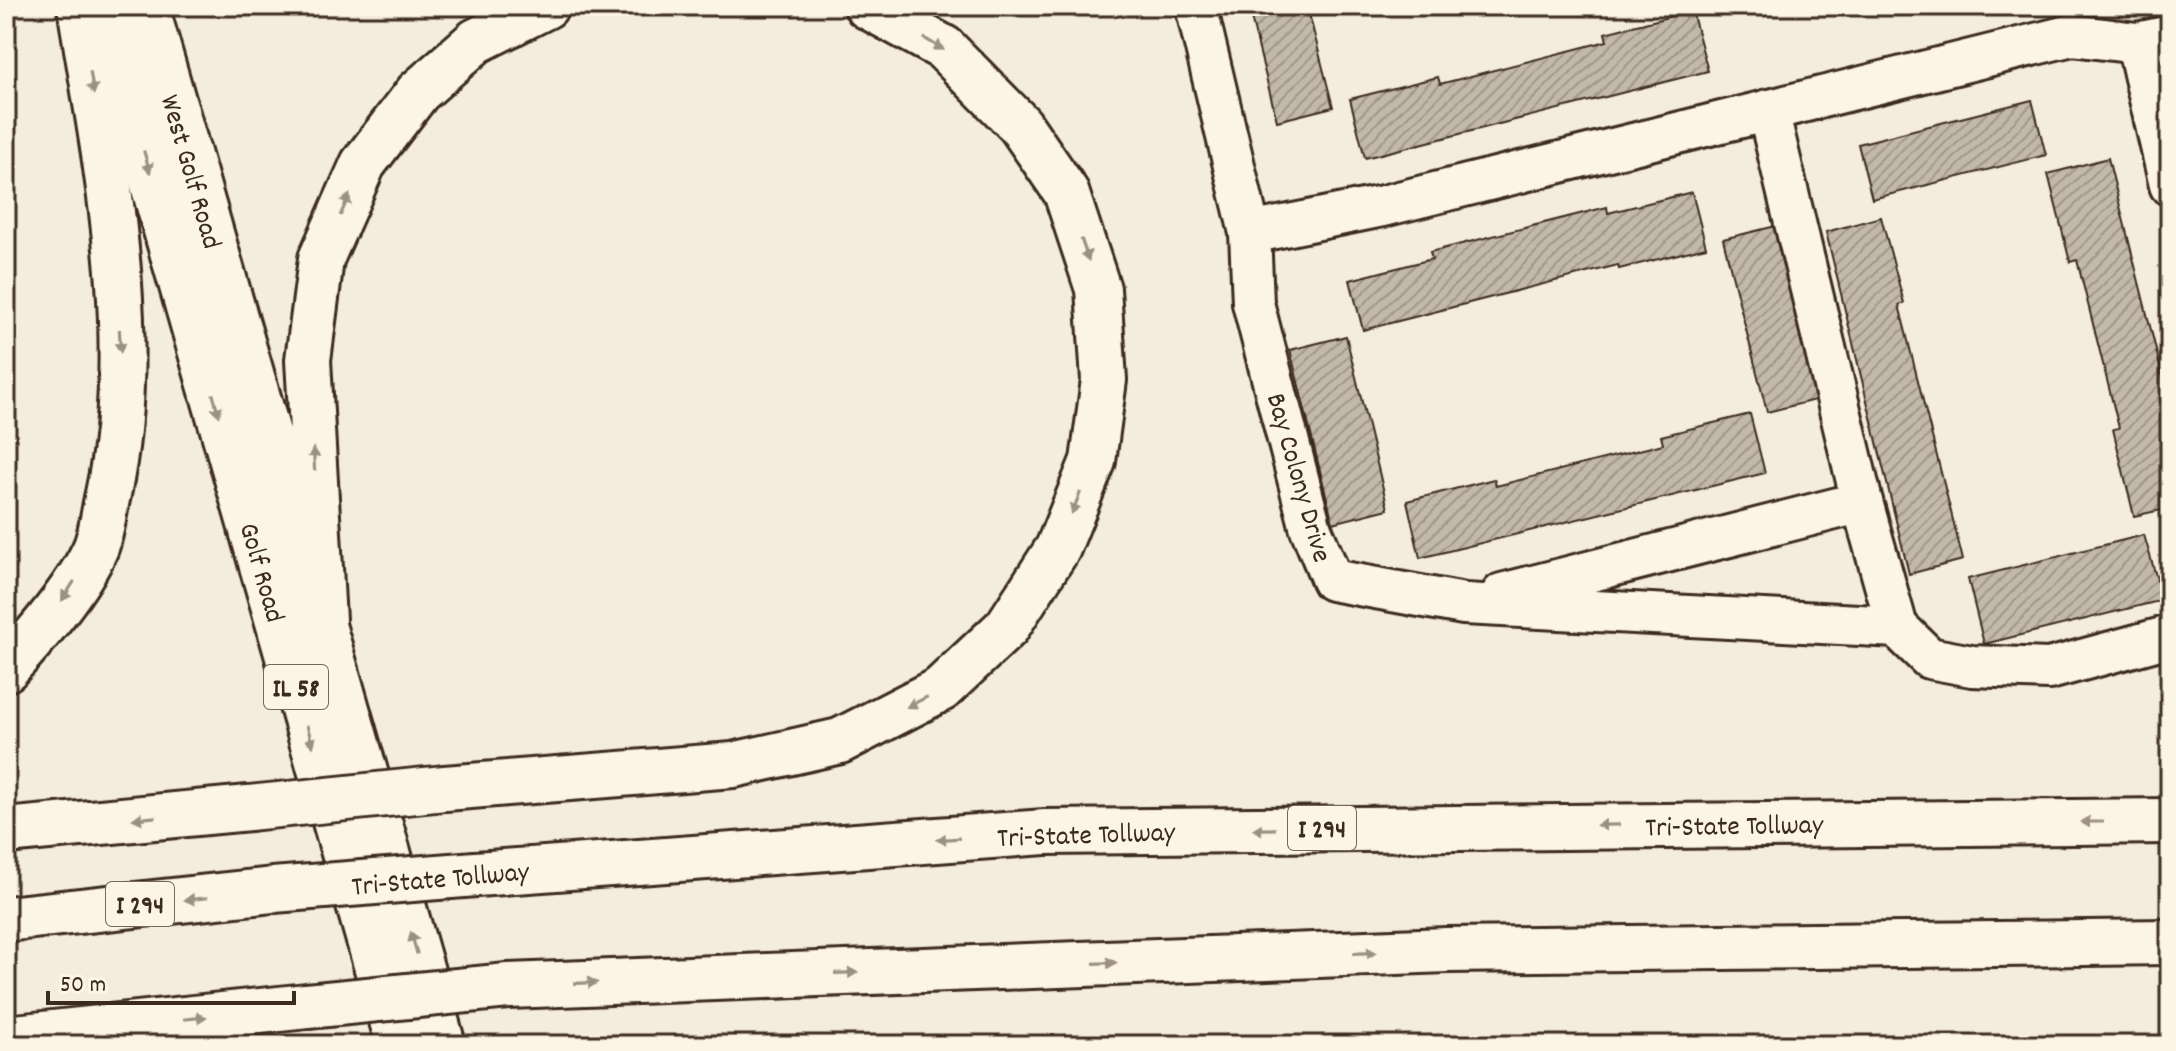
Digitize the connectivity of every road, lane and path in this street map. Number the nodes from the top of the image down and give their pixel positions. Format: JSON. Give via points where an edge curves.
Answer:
{"nodes":[{"id":1,"x":80,"y":6,"type":"edge"},
{"id":2,"x":102,"y":6,"type":"edge"},
{"id":3,"x":146,"y":6,"type":"edge"},
{"id":4,"x":546,"y":6,"type":"edge"},
{"id":5,"x":867,"y":6,"type":"edge"},
{"id":6,"x":1196,"y":6,"type":"edge"},
{"id":7,"x":2154,"y":39,"type":"edge"},
{"id":8,"x":1768,"y":110,"type":"junction"},
{"id":9,"x":2170,"y":185,"type":"edge"},
{"id":10,"x":1250,"y":233,"type":"junction"},
{"id":11,"x":194,"y":330,"type":"joint"},
{"id":12,"x":240,"y":337,"type":"joint"},
{"id":13,"x":1862,"y":502,"type":"junction"},
{"id":14,"x":1464,"y":604,"type":"junction"},
{"id":15,"x":323,"y":620,"type":"junction"},
{"id":16,"x":1897,"y":627,"type":"junction"},
{"id":17,"x":2170,"y":636,"type":"edge"},
{"id":18,"x":6,"y":669,"type":"edge"},
{"id":19,"x":2170,"y":821,"type":"edge"},
{"id":20,"x":6,"y":831,"type":"edge"},
{"id":21,"x":6,"y":919,"type":"edge"},
{"id":22,"x":2170,"y":942,"type":"edge"},
{"id":23,"x":6,"y":1038,"type":"edge"},
{"id":24,"x":399,"y":1045,"type":"edge"},
{"id":25,"x":443,"y":1045,"type":"edge"}],
"edges":[{"from":1,"to":18,"type":"main road","one_way":true,"via":[[115,242],[123,391],[96,548],[43,629]]},
{"from":2,"to":11,"type":"main road","name":"West Golf Road","number":"IL 58","one_way":true},
{"from":3,"to":12,"type":"main road","name":"West Golf Road","number":"IL 58"},
{"from":15,"to":4,"type":"main road","one_way":true,"via":[[308,360],[321,259],[363,164],[418,92],[476,41]]},
{"from":5,"to":20,"type":"main road","one_way":true,"bridge":true,"via":[[944,48],[1020,125],[1066,192],[1098,289],[1104,380],[1093,461],[1058,548],[1007,627],[941,689],[840,741],[733,765]]},
{"from":6,"to":10,"type":"street","name":"Bay Colony Drive"},
{"from":7,"to":8,"type":"street","via":[[2072,35]]},
{"from":7,"to":9,"type":"street"},
{"from":8,"to":10,"type":"street","via":[[1383,206]]},
{"from":8,"to":13,"type":"street"},
{"from":10,"to":14,"type":"street","name":"Bay Colony Drive","via":[[1253,303],[1311,529],[1332,580]]},
{"from":11,"to":24,"type":"main road","name":"Golf Road","number":"IL 58","one_way":true},
{"from":12,"to":15,"type":"main road","name":"Golf Road","number":"IL 58"},
{"from":13,"to":14,"type":"street"},
{"from":13,"to":16,"type":"street"},
{"from":14,"to":16,"type":"street","name":"Bay Colony Drive"},
{"from":25,"to":15,"type":"main road","name":"Golf Road","number":"IL 58","one_way":true},
{"from":16,"to":17,"type":"street","via":[[1929,658],[1987,667],[2049,669]]},
{"from":19,"to":21,"type":"main road","name":"Tri-State Tollway","number":"I 294","one_way":true,"bridge":true,"via":[[1045,832],[273,890]]},
{"from":23,"to":22,"type":"main road","one_way":true,"bridge":true,"via":[[508,986],[1447,950]]}]}
